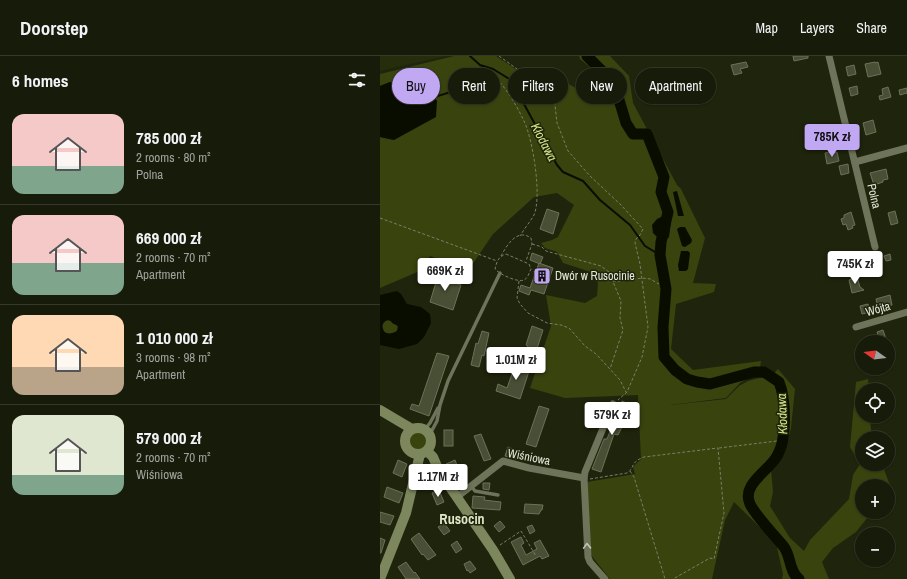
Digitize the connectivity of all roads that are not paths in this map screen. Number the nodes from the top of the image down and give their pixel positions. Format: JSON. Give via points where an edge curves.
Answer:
{"nodes":[{"id":1,"x":829,"y":56,"type":"edge"},
{"id":2,"x":907,"y":148,"type":"edge"},
{"id":3,"x":855,"y":162,"type":"junction"},
{"id":4,"x":875,"y":247,"type":"dead end"},
{"id":5,"x":500,"y":273,"type":"road end"},
{"id":6,"x":907,"y":312,"type":"edge"},
{"id":7,"x":856,"y":328,"type":"dead end"},
{"id":8,"x":613,"y":404,"type":"road end"},
{"id":9,"x":440,"y":406,"type":"junction"},
{"id":10,"x":382,"y":412,"type":"edge"},
{"id":11,"x":409,"y":432,"type":"junction"},
{"id":12,"x":427,"y":432,"type":"junction"},
{"id":13,"x":423,"y":451,"type":"junction"},
{"id":14,"x":584,"y":478,"type":"junction"},
{"id":15,"x":471,"y":486,"type":"junction"},
{"id":16,"x":498,"y":495,"type":"dead end"},
{"id":17,"x":457,"y":496,"type":"junction"},
{"id":18,"x":380,"y":579,"type":"edge"},
{"id":19,"x":510,"y":579,"type":"edge"},
{"id":20,"x":605,"y":579,"type":"edge"}],
"edges":[{"from":1,"to":3,"type":"street","name":"Polna"},
{"from":2,"to":3,"type":"street"},
{"from":3,"to":4,"type":"street","name":"Polna"},
{"from":5,"to":9,"type":"lane","via":[[448,381]]},
{"from":6,"to":7,"type":"street","name":"Wójta"},
{"from":8,"to":14,"type":"street","via":[[584,472]]},
{"from":9,"to":12,"type":"lane"},
{"from":9,"to":12,"type":"lane","via":[[437,421]]},
{"from":10,"to":11,"type":"street"},
{"from":11,"to":12,"type":"street","via":[[418,428]]},
{"from":11,"to":13,"type":"street","via":[[406,446]]},
{"from":12,"to":13,"type":"street","via":[[432,442]]},
{"from":13,"to":17,"type":"street","via":[[439,457],[446,480]]},
{"from":13,"to":18,"type":"street","via":[[406,513]]},
{"from":14,"to":15,"type":"street","name":"Wiśniowa","via":[[503,461]]},
{"from":20,"to":14,"type":"street","one_way":true,"via":[[588,557]]},
{"from":15,"to":16,"type":"lane","via":[[475,491]]},
{"from":15,"to":17,"type":"street","name":"Wiśniowa"},
{"from":17,"to":19,"type":"street","via":[[494,550]]}]}
